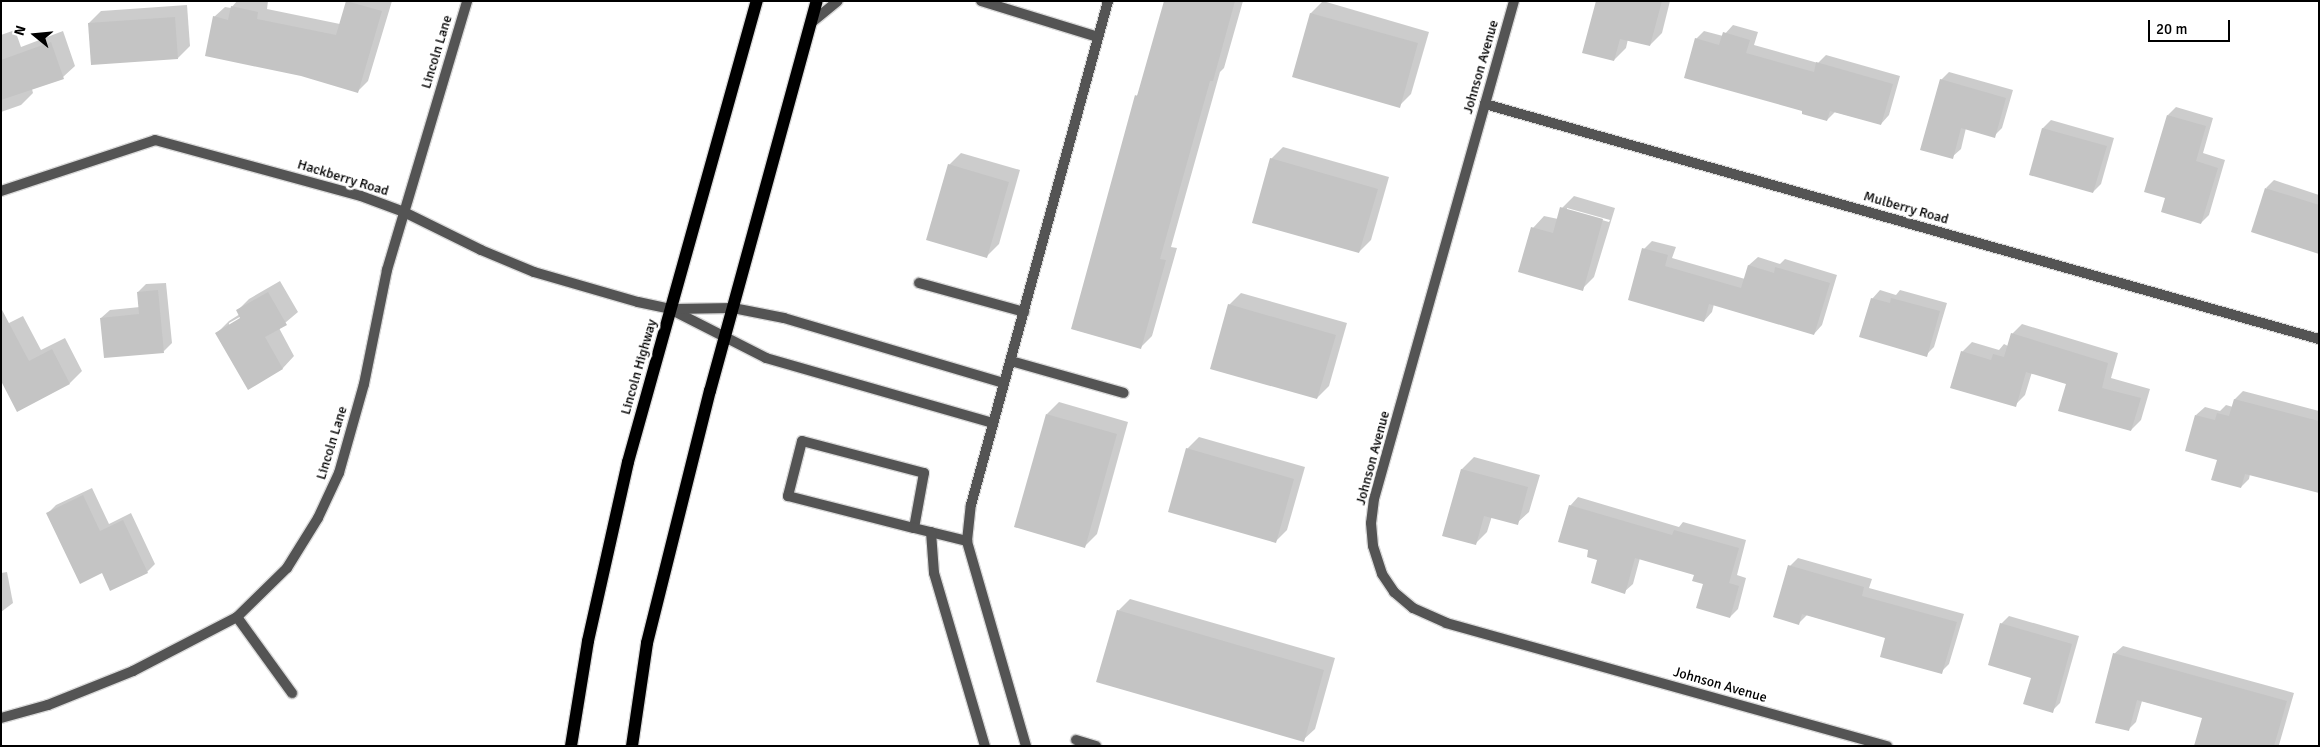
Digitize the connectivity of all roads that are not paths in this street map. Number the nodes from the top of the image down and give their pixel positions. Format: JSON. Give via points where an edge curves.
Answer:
{"nodes":[{"id":1,"x":466,"y":1,"type":"edge"},
{"id":2,"x":757,"y":1,"type":"edge"},
{"id":3,"x":817,"y":1,"type":"edge"},
{"id":4,"x":838,"y":1,"type":"edge"},
{"id":5,"x":981,"y":1,"type":"edge"},
{"id":6,"x":1108,"y":1,"type":"edge"},
{"id":7,"x":1514,"y":1,"type":"edge"},
{"id":8,"x":812,"y":22,"type":"junction"},
{"id":9,"x":1098,"y":36,"type":"junction"},
{"id":10,"x":1485,"y":104,"type":"junction"},
{"id":11,"x":1,"y":191,"type":"edge"},
{"id":12,"x":404,"y":212,"type":"junction"},
{"id":13,"x":919,"y":283,"type":"dead end"},
{"id":14,"x":733,"y":308,"type":"junction"},
{"id":15,"x":670,"y":309,"type":"junction"},
{"id":16,"x":1024,"y":312,"type":"junction"},
{"id":17,"x":725,"y":337,"type":"junction"},
{"id":18,"x":2319,"y":339,"type":"edge"},
{"id":19,"x":1010,"y":361,"type":"junction"},
{"id":20,"x":1004,"y":383,"type":"junction"},
{"id":21,"x":1124,"y":392,"type":"dead end"},
{"id":22,"x":993,"y":423,"type":"junction"},
{"id":23,"x":914,"y":528,"type":"junction"},
{"id":24,"x":931,"y":532,"type":"junction"},
{"id":25,"x":967,"y":541,"type":"junction"},
{"id":26,"x":237,"y":617,"type":"junction"},
{"id":27,"x":292,"y":693,"type":"dead end"},
{"id":28,"x":1,"y":718,"type":"edge"},
{"id":29,"x":1076,"y":740,"type":"dead end"},
{"id":30,"x":571,"y":746,"type":"edge"},
{"id":31,"x":632,"y":746,"type":"edge"},
{"id":32,"x":985,"y":746,"type":"edge"},
{"id":33,"x":1026,"y":746,"type":"edge"},
{"id":34,"x":1096,"y":746,"type":"edge"},
{"id":35,"x":1888,"y":746,"type":"edge"}],
"edges":[{"from":1,"to":12,"type":"street","name":"Lincoln Lane"},
{"from":2,"to":15,"type":"main road","name":"Lincoln Highway"},
{"from":3,"to":8,"type":"main road"},
{"from":4,"to":8,"type":"street"},
{"from":5,"to":9,"type":"street"},
{"from":6,"to":9,"type":"street"},
{"from":7,"to":10,"type":"street","name":"Johnson Avenue"},
{"from":8,"to":14,"type":"main road"},
{"from":9,"to":16,"type":"street"},
{"from":10,"to":18,"type":"street","name":"Mulberry Road"},
{"from":10,"to":35,"type":"street","name":"Johnson Avenue","via":[[1374,499],[1370,523],[1382,574],[1394,592],[1413,608],[1446,623]]},
{"from":11,"to":12,"type":"street","name":"Hackberry Road","via":[[155,140],[361,196]]},
{"from":12,"to":15,"type":"street","name":"Hackberry Road","via":[[534,272]]},
{"from":12,"to":26,"type":"street","name":"Lincoln Lane","via":[[387,270],[364,384],[340,473],[318,518],[287,568]]},
{"from":13,"to":16,"type":"street"},
{"from":14,"to":15,"type":"street"},
{"from":14,"to":17,"type":"main road"},
{"from":14,"to":20,"type":"street","via":[[784,318]]},
{"from":15,"to":17,"type":"street"},
{"from":15,"to":30,"type":"main road","name":"Lincoln Highway","via":[[628,462],[588,641]]},
{"from":16,"to":19,"type":"street"},
{"from":17,"to":22,"type":"street","via":[[766,358]]},
{"from":17,"to":31,"type":"main road","via":[[647,643]]},
{"from":19,"to":20,"type":"street"},
{"from":19,"to":21,"type":"street"},
{"from":20,"to":22,"type":"street"},
{"from":22,"to":25,"type":"street","via":[[971,505]]},
{"from":23,"to":23,"type":"street","via":[[788,496],[802,441],[924,473]]},
{"from":23,"to":24,"type":"street"},
{"from":24,"to":25,"type":"street"},
{"from":24,"to":32,"type":"street","via":[[934,573]]},
{"from":25,"to":33,"type":"street"},
{"from":26,"to":27,"type":"street"},
{"from":26,"to":28,"type":"street","name":"Lincoln Lane","via":[[133,671],[48,705]]},
{"from":29,"to":34,"type":"street"}]}
